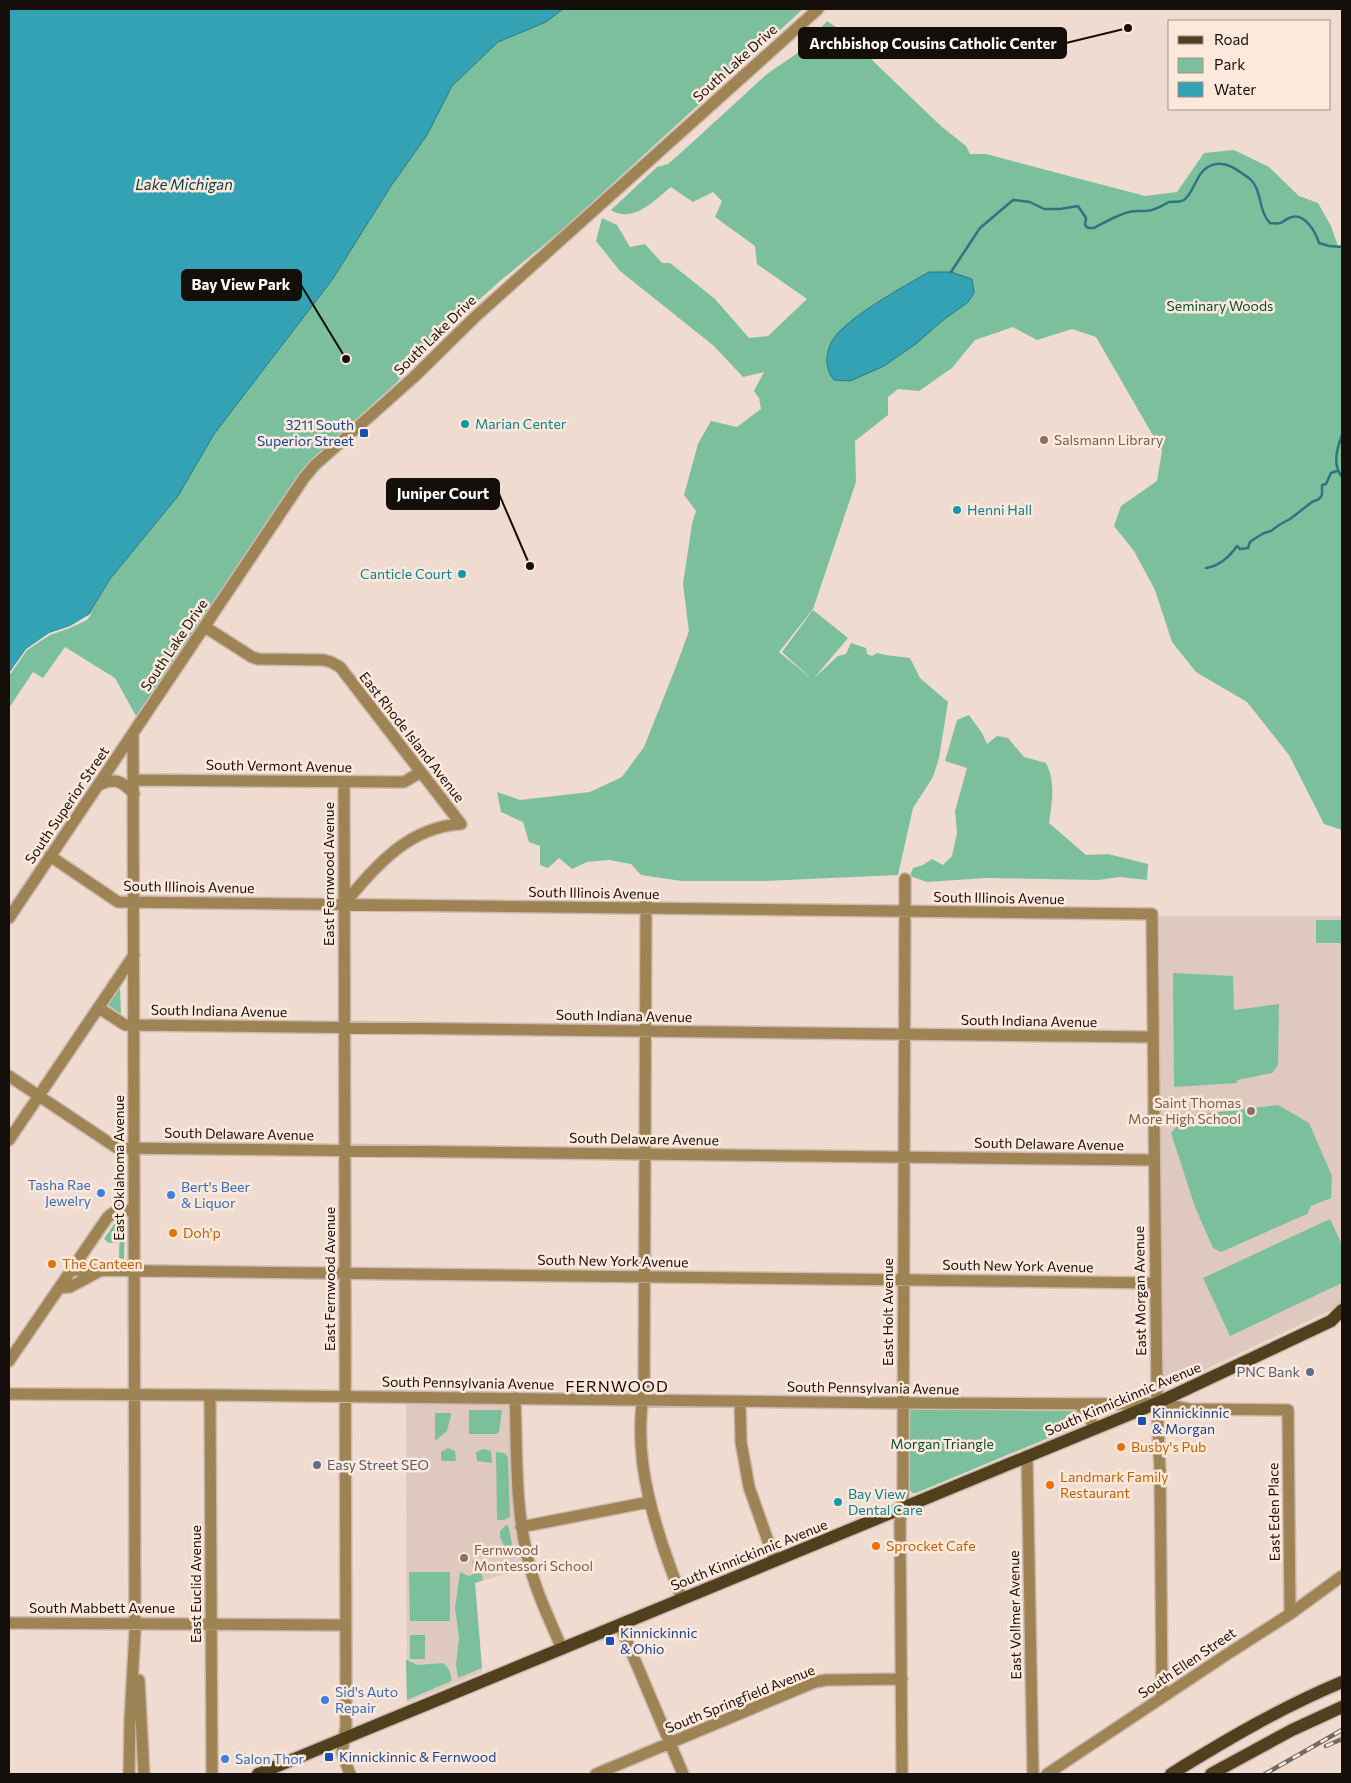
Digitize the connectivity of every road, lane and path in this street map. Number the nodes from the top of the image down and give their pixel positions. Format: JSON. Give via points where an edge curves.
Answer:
{"nodes":[{"id":1,"x":818,"y":9,"type":"edge"},
{"id":2,"x":205,"y":627,"type":"junction"},
{"id":3,"x":133,"y":735,"type":"junction"},
{"id":4,"x":421,"y":772,"type":"junction"},
{"id":5,"x":134,"y":780,"type":"junction"},
{"id":6,"x":344,"y":782,"type":"junction"},
{"id":7,"x":99,"y":785,"type":"junction"},
{"id":8,"x":134,"y":794,"type":"junction"},
{"id":9,"x":50,"y":856,"type":"junction"},
{"id":10,"x":904,"y":879,"type":"dead end"},
{"id":11,"x":134,"y":902,"type":"junction"},
{"id":12,"x":344,"y":904,"type":"junction"},
{"id":13,"x":646,"y":904,"type":"junction"},
{"id":14,"x":904,"y":912,"type":"junction"},
{"id":15,"x":1152,"y":914,"type":"joint"},
{"id":16,"x":9,"y":918,"type":"edge"},
{"id":17,"x":134,"y":954,"type":"junction"},
{"id":18,"x":99,"y":1008,"type":"junction"},
{"id":19,"x":134,"y":1025,"type":"junction"},
{"id":20,"x":345,"y":1028,"type":"junction"},
{"id":21,"x":645,"y":1031,"type":"junction"},
{"id":22,"x":904,"y":1034,"type":"junction"},
{"id":23,"x":1153,"y":1037,"type":"junction"},
{"id":24,"x":9,"y":1076,"type":"edge"},
{"id":25,"x":38,"y":1096,"type":"junction"},
{"id":26,"x":9,"y":1140,"type":"edge"},
{"id":27,"x":134,"y":1148,"type":"junction"},
{"id":28,"x":345,"y":1150,"type":"junction"},
{"id":29,"x":644,"y":1154,"type":"junction"},
{"id":30,"x":903,"y":1157,"type":"junction"},
{"id":31,"x":1154,"y":1160,"type":"junction"},
{"id":32,"x":134,"y":1210,"type":"junction"},
{"id":33,"x":71,"y":1270,"type":"junction"},
{"id":34,"x":101,"y":1271,"type":"junction"},
{"id":35,"x":134,"y":1271,"type":"junction"},
{"id":36,"x":345,"y":1273,"type":"junction"},
{"id":37,"x":645,"y":1277,"type":"junction"},
{"id":38,"x":903,"y":1280,"type":"junction"},
{"id":39,"x":1155,"y":1283,"type":"junction"},
{"id":40,"x":59,"y":1288,"type":"junction"},
{"id":41,"x":1342,"y":1310,"type":"edge"},
{"id":42,"x":1337,"y":1320,"type":"edge"},
{"id":43,"x":9,"y":1361,"type":"edge"},
{"id":44,"x":9,"y":1394,"type":"edge"},
{"id":45,"x":135,"y":1394,"type":"junction"},
{"id":46,"x":210,"y":1394,"type":"junction"},
{"id":47,"x":345,"y":1396,"type":"junction"},
{"id":48,"x":515,"y":1398,"type":"junction"},
{"id":49,"x":643,"y":1400,"type":"junction"},
{"id":50,"x":740,"y":1401,"type":"junction"},
{"id":51,"x":1157,"y":1402,"type":"junction"},
{"id":52,"x":903,"y":1403,"type":"junction"},
{"id":53,"x":1077,"y":1404,"type":"junction"},
{"id":54,"x":1288,"y":1410,"type":"joint"},
{"id":55,"x":1094,"y":1428,"type":"junction"},
{"id":56,"x":1028,"y":1456,"type":"junction"},
{"id":57,"x":649,"y":1502,"type":"junction"},
{"id":58,"x":901,"y":1509,"type":"junction"},
{"id":59,"x":521,"y":1527,"type":"junction"},
{"id":60,"x":775,"y":1561,"type":"junction"},
{"id":61,"x":1342,"y":1576,"type":"edge"},
{"id":62,"x":682,"y":1599,"type":"junction"},
{"id":63,"x":1290,"y":1614,"type":"junction"},
{"id":64,"x":9,"y":1623,"type":"edge"},
{"id":65,"x":211,"y":1623,"type":"junction"},
{"id":66,"x":346,"y":1625,"type":"junction"},
{"id":67,"x":620,"y":1625,"type":"junction"},
{"id":68,"x":135,"y":1627,"type":"junction"},
{"id":69,"x":562,"y":1649,"type":"junction"},
{"id":70,"x":902,"y":1679,"type":"junction"},
{"id":71,"x":1342,"y":1682,"type":"edge"},
{"id":72,"x":1162,"y":1697,"type":"junction"},
{"id":73,"x":1342,"y":1707,"type":"edge"},
{"id":74,"x":344,"y":1739,"type":"junction"},
{"id":75,"x":671,"y":1744,"type":"junction"},
{"id":76,"x":129,"y":1774,"type":"edge"},
{"id":77,"x":144,"y":1774,"type":"edge"},
{"id":78,"x":212,"y":1774,"type":"edge"},
{"id":79,"x":258,"y":1774,"type":"edge"},
{"id":80,"x":350,"y":1774,"type":"edge"},
{"id":81,"x":596,"y":1774,"type":"edge"},
{"id":82,"x":683,"y":1774,"type":"edge"},
{"id":83,"x":902,"y":1774,"type":"edge"},
{"id":84,"x":1033,"y":1774,"type":"edge"},
{"id":85,"x":1047,"y":1774,"type":"edge"},
{"id":86,"x":1171,"y":1774,"type":"edge"},
{"id":87,"x":1212,"y":1774,"type":"edge"}],
"edges":[{"from":1,"to":2,"type":"street","name":"South Lake Drive","via":[[315,465]]},
{"from":2,"to":3,"type":"street","name":"South Lake Drive"},
{"from":2,"to":4,"type":"street","name":"East Rhode Island Avenue","via":[[258,659],[315,659],[331,662],[340,668]]},
{"from":3,"to":5,"type":"street","name":"East Oklahoma Avenue"},
{"from":3,"to":7,"type":"street","name":"South Superior Street"},
{"from":4,"to":6,"type":"street","name":"South Vermont Avenue","via":[[404,782]]},
{"from":4,"to":12,"type":"street","name":"East Rhode Island Avenue","via":[[461,824],[429,830],[402,845]]},
{"from":5,"to":6,"type":"street","name":"South Vermont Avenue"},
{"from":5,"to":8,"type":"street","name":"East Oklahoma Avenue"},
{"from":6,"to":12,"type":"street","name":"East Fernwood Avenue"},
{"from":7,"to":8,"type":"street","via":[[117,781]]},
{"from":7,"to":9,"type":"street","name":"South Superior Street"},
{"from":8,"to":11,"type":"street","name":"East Oklahoma Avenue"},
{"from":9,"to":11,"type":"street","name":"South Illinois Avenue","via":[[118,902]]},
{"from":9,"to":16,"type":"street","name":"South Superior Street"},
{"from":10,"to":14,"type":"street","name":"East Holt Avenue"},
{"from":11,"to":12,"type":"street","name":"South Illinois Avenue"},
{"from":11,"to":17,"type":"street","name":"East Oklahoma Avenue"},
{"from":12,"to":13,"type":"street","name":"South Illinois Avenue"},
{"from":12,"to":20,"type":"street","name":"East Fernwood Avenue"},
{"from":13,"to":14,"type":"street","name":"South Illinois Avenue"},
{"from":13,"to":21,"type":"street"},
{"from":14,"to":15,"type":"street","name":"South Illinois Avenue"},
{"from":14,"to":22,"type":"street","name":"East Holt Avenue"},
{"from":15,"to":23,"type":"street","name":"East Morgan Avenue"},
{"from":17,"to":18,"type":"street"},
{"from":17,"to":19,"type":"street","name":"East Oklahoma Avenue"},
{"from":18,"to":19,"type":"street","name":"South Indiana Avenue","via":[[125,1025]]},
{"from":18,"to":25,"type":"street"},
{"from":19,"to":20,"type":"street","name":"South Indiana Avenue"},
{"from":19,"to":27,"type":"street","name":"East Oklahoma Avenue"},
{"from":20,"to":21,"type":"street","name":"South Indiana Avenue"},
{"from":20,"to":28,"type":"street","name":"East Fernwood Avenue"},
{"from":21,"to":22,"type":"street","name":"South Indiana Avenue"},
{"from":21,"to":29,"type":"street"},
{"from":22,"to":23,"type":"street","name":"South Indiana Avenue"},
{"from":22,"to":30,"type":"street","name":"East Holt Avenue"},
{"from":23,"to":31,"type":"street","name":"East Morgan Avenue"},
{"from":24,"to":25,"type":"street","name":"South Delaware Avenue"},
{"from":25,"to":26,"type":"street"},
{"from":25,"to":27,"type":"street","name":"South Delaware Avenue","via":[[117,1148]]},
{"from":27,"to":28,"type":"street","name":"South Delaware Avenue"},
{"from":27,"to":32,"type":"street","name":"East Oklahoma Avenue"},
{"from":28,"to":29,"type":"street","name":"South Delaware Avenue"},
{"from":28,"to":36,"type":"street","name":"East Fernwood Avenue"},
{"from":29,"to":30,"type":"street","name":"South Delaware Avenue"},
{"from":29,"to":37,"type":"street"},
{"from":30,"to":31,"type":"street","name":"South Delaware Avenue"},
{"from":30,"to":38,"type":"street","name":"East Holt Avenue"},
{"from":31,"to":39,"type":"street","name":"East Morgan Avenue"},
{"from":32,"to":33,"type":"street","via":[[112,1212]]},
{"from":32,"to":35,"type":"street","name":"East Oklahoma Avenue"},
{"from":33,"to":34,"type":"street","name":"South New York Avenue"},
{"from":33,"to":40,"type":"street"},
{"from":34,"to":35,"type":"street","name":"South New York Avenue"},
{"from":34,"to":40,"type":"street","via":[[70,1287]]},
{"from":35,"to":36,"type":"street","name":"South New York Avenue"},
{"from":35,"to":45,"type":"street","name":"East Oklahoma Avenue"},
{"from":36,"to":37,"type":"street","name":"South New York Avenue"},
{"from":36,"to":47,"type":"street","name":"East Fernwood Avenue"},
{"from":37,"to":38,"type":"street","name":"South New York Avenue"},
{"from":37,"to":49,"type":"street"},
{"from":38,"to":39,"type":"street","name":"South New York Avenue"},
{"from":38,"to":52,"type":"street","name":"East Holt Avenue"},
{"from":39,"to":51,"type":"street","name":"East Morgan Avenue"},
{"from":40,"to":43,"type":"street"},
{"from":41,"to":42,"type":"main road","name":"South Kinnickinnic Avenue"},
{"from":42,"to":51,"type":"main road","name":"South Kinnickinnic Avenue"},
{"from":44,"to":45,"type":"street","name":"South Pennsylvania Avenue"},
{"from":45,"to":46,"type":"street","name":"South Pennsylvania Avenue"},
{"from":45,"to":68,"type":"street","name":"East Oklahoma Avenue"},
{"from":46,"to":47,"type":"street","name":"South Pennsylvania Avenue"},
{"from":46,"to":65,"type":"street","name":"East Euclid Avenue"},
{"from":47,"to":48,"type":"street","name":"South Pennsylvania Avenue"},
{"from":47,"to":66,"type":"street","name":"East Fernwood Avenue"},
{"from":48,"to":49,"type":"street","name":"South Pennsylvania Avenue"},
{"from":48,"to":59,"type":"street"},
{"from":49,"to":50,"type":"street","name":"South Pennsylvania Avenue"},
{"from":49,"to":57,"type":"street","via":[[640,1408],[641,1435]]},
{"from":50,"to":52,"type":"street","name":"South Pennsylvania Avenue"},
{"from":50,"to":60,"type":"street","via":[[741,1442],[749,1487]]},
{"from":51,"to":53,"type":"street","name":"South Pennsylvania Avenue"},
{"from":51,"to":54,"type":"street","name":"South Pennsylvania Avenue","via":[[1189,1409]]},
{"from":51,"to":55,"type":"main road","name":"South Kinnickinnic Avenue"},
{"from":51,"to":72,"type":"street","name":"East Morgan Avenue"},
{"from":52,"to":53,"type":"street","name":"South Pennsylvania Avenue"},
{"from":52,"to":58,"type":"street","name":"East Holt Avenue","via":[[904,1494]]},
{"from":53,"to":55,"type":"street","via":[[1087,1411]]},
{"from":54,"to":63,"type":"street","name":"East Eden Place"},
{"from":55,"to":56,"type":"main road","name":"South Kinnickinnic Avenue"},
{"from":56,"to":58,"type":"main road","name":"South Kinnickinnic Avenue"},
{"from":56,"to":84,"type":"street","name":"East Vollmer Avenue"},
{"from":57,"to":59,"type":"street"},
{"from":57,"to":62,"type":"street"},
{"from":58,"to":60,"type":"main road","name":"South Kinnickinnic Avenue"},
{"from":58,"to":70,"type":"street","name":"East Holt Avenue"},
{"from":59,"to":69,"type":"street","via":[[537,1588]]},
{"from":60,"to":62,"type":"main road","name":"South Kinnickinnic Avenue"},
{"from":61,"to":63,"type":"street","name":"South Ellen Street"},
{"from":62,"to":67,"type":"main road","name":"South Kinnickinnic Avenue"},
{"from":63,"to":72,"type":"street","name":"South Ellen Street"},
{"from":64,"to":68,"type":"street","name":"South Mabbett Avenue"},
{"from":65,"to":66,"type":"street","name":"South Mabbett Avenue"},
{"from":65,"to":68,"type":"street","name":"South Mabbett Avenue"},
{"from":65,"to":78,"type":"street","name":"East Euclid Avenue"},
{"from":66,"to":74,"type":"street","name":"East Fernwood Avenue"},
{"from":67,"to":69,"type":"main road","name":"South Kinnickinnic Avenue"},
{"from":67,"to":75,"type":"street"},
{"from":68,"to":76,"type":"street","name":"East Oklahoma Avenue"},
{"from":68,"to":77,"type":"street","name":"East Oklahoma Avenue"},
{"from":69,"to":74,"type":"main road","name":"South Kinnickinnic Avenue"},
{"from":70,"to":75,"type":"street","name":"South Springfield Avenue","via":[[816,1682]]},
{"from":70,"to":83,"type":"street","name":"East Holt Avenue"},
{"from":71,"to":86,"type":"main road","via":[[1233,1736]]},
{"from":72,"to":85,"type":"street","name":"South Ellen Street"},
{"from":73,"to":87,"type":"main road"},
{"from":74,"to":79,"type":"main road","name":"South Kinnickinnic Avenue"},
{"from":74,"to":80,"type":"street","name":"East Fernwood Avenue","via":[[342,1753]]},
{"from":75,"to":81,"type":"street","name":"South Springfield Avenue"},
{"from":75,"to":82,"type":"street"}]}
